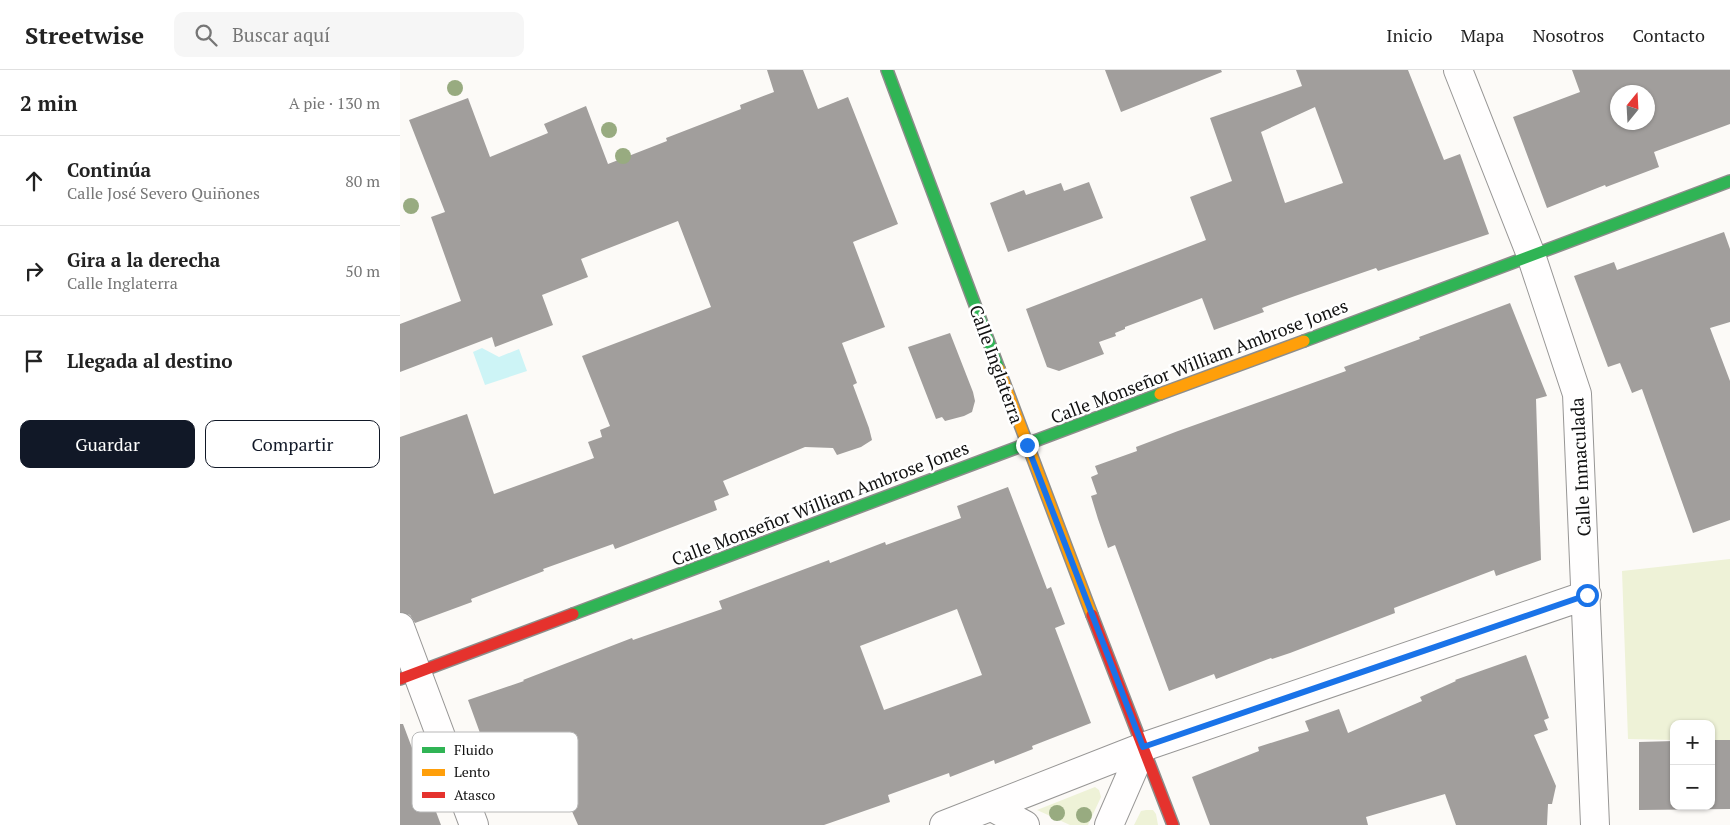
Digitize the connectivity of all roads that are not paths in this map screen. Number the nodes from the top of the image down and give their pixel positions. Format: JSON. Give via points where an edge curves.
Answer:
{"nodes":[{"id":1,"x":887,"y":70,"type":"edge"},
{"id":2,"x":1458,"y":70,"type":"edge"},
{"id":3,"x":1730,"y":181,"type":"edge"},
{"id":4,"x":1531,"y":255,"type":"junction"},
{"id":5,"x":1027,"y":445,"type":"junction"},
{"id":6,"x":1587,"y":595,"type":"junction"},
{"id":7,"x":400,"y":627,"type":"edge"},
{"id":8,"x":409,"y":676,"type":"edge"},
{"id":9,"x":433,"y":732,"type":"edge"},
{"id":10,"x":1143,"y":747,"type":"junction"},
{"id":11,"x":992,"y":808,"type":"junction"},
{"id":12,"x":468,"y":812,"type":"edge"},
{"id":13,"x":474,"y":825,"type":"edge"},
{"id":14,"x":944,"y":825,"type":"edge"},
{"id":15,"x":1025,"y":825,"type":"edge"},
{"id":16,"x":1109,"y":825,"type":"edge"},
{"id":17,"x":1173,"y":825,"type":"edge"},
{"id":18,"x":1595,"y":825,"type":"edge"}],
"edges":[{"from":1,"to":5,"type":"street","name":"Calle Inglaterra"},
{"from":2,"to":4,"type":"street","name":"Calle Inmaculada"},
{"from":3,"to":4,"type":"street","name":"Calle Monseñor William Ambrose Jones"},
{"from":4,"to":5,"type":"street","name":"Calle Monseñor William Ambrose Jones"},
{"from":4,"to":6,"type":"street","name":"Calle Inmaculada","via":[[1577,394]]},
{"from":5,"to":8,"type":"street","name":"Calle Monseñor William Ambrose Jones"},
{"from":5,"to":10,"type":"street","name":"Calle Inglaterra"},
{"from":6,"to":10,"type":"street"},
{"from":6,"to":18,"type":"street","name":"Calle Inmaculada"},
{"from":7,"to":8,"type":"street"},
{"from":8,"to":9,"type":"street"},
{"from":10,"to":11,"type":"street"},
{"from":10,"to":16,"type":"street"},
{"from":10,"to":17,"type":"street","name":"Calle Inglaterra"},
{"from":11,"to":14,"type":"street"},
{"from":11,"to":15,"type":"street"},
{"from":12,"to":13,"type":"street"}]}
